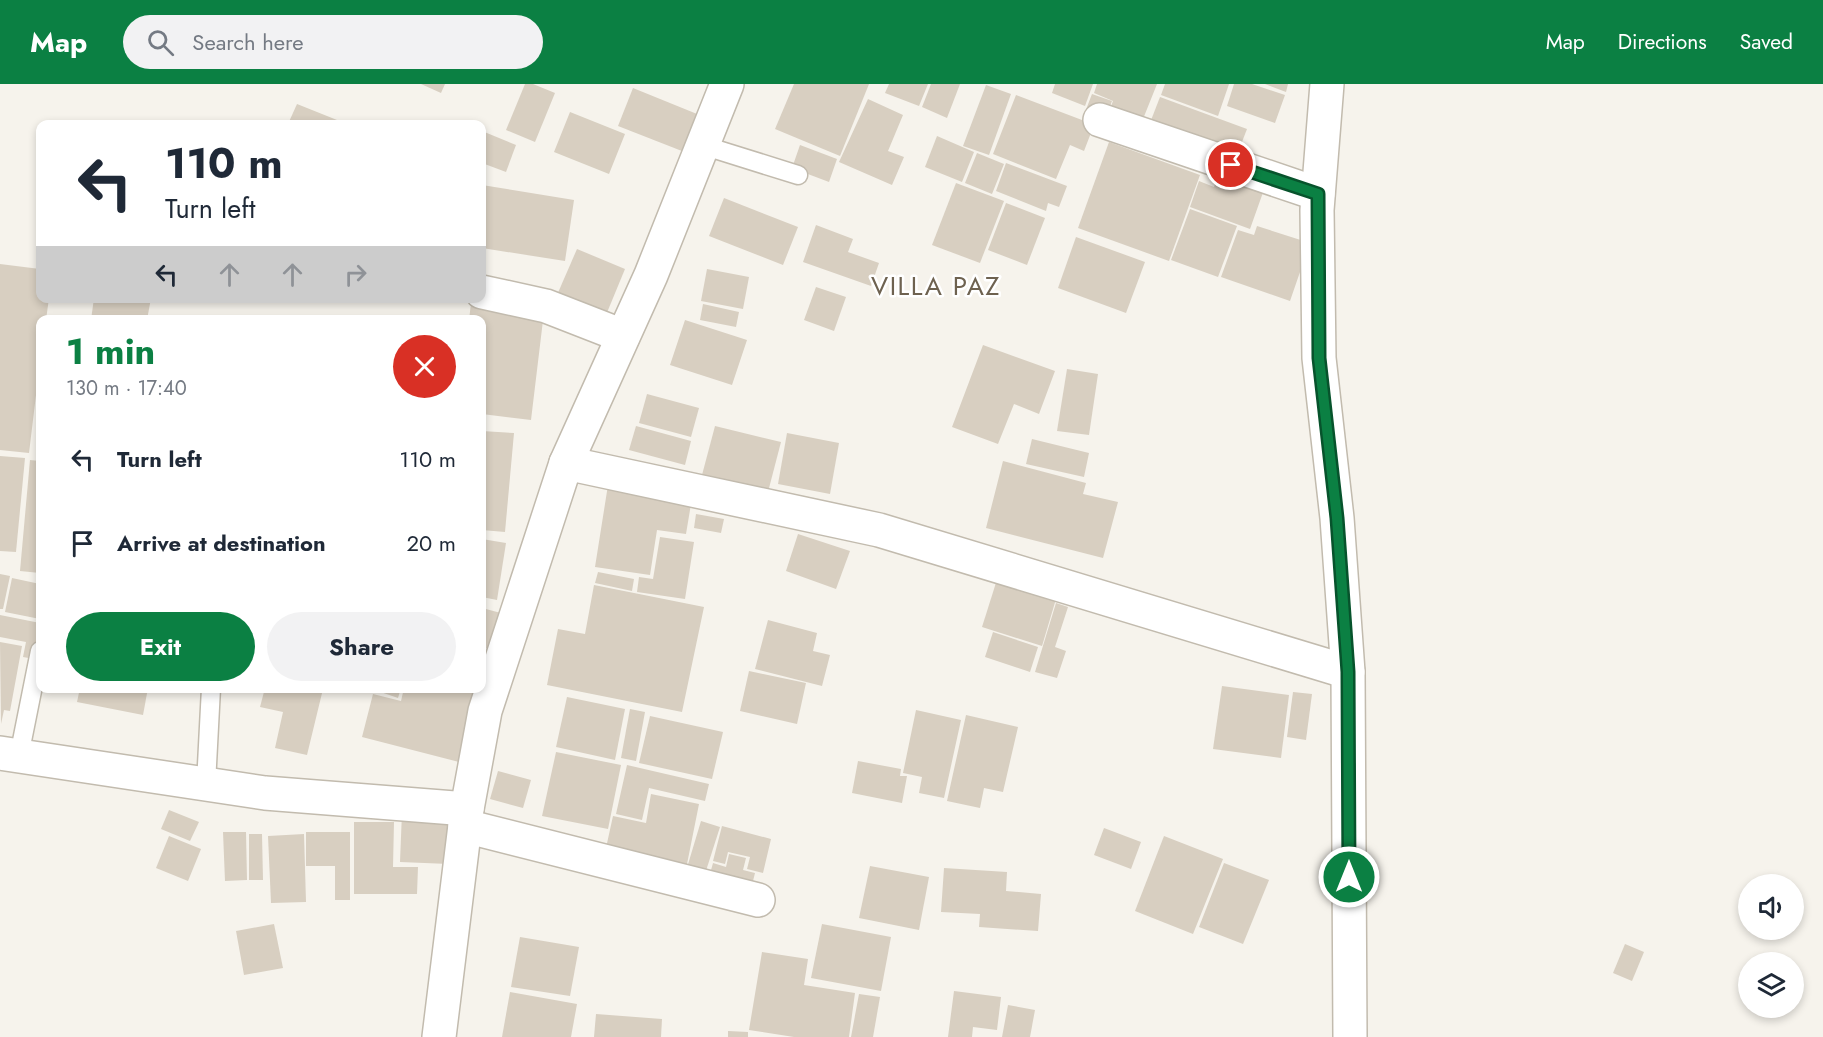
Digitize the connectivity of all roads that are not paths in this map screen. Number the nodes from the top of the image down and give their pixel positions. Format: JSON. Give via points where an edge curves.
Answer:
{"nodes":[{"id":1,"x":727,"y":84,"type":"edge"},
{"id":2,"x":1328,"y":84,"type":"edge"},
{"id":3,"x":1100,"y":120,"type":"dead end"},
{"id":4,"x":702,"y":145,"type":"junction"},
{"id":5,"x":798,"y":175,"type":"dead end"},
{"id":6,"x":1318,"y":194,"type":"junction"},
{"id":7,"x":486,"y":293,"type":"edge"},
{"id":8,"x":623,"y":336,"type":"junction"},
{"id":9,"x":566,"y":463,"type":"junction"},
{"id":10,"x":36,"y":665,"type":"edge"},
{"id":11,"x":1348,"y":672,"type":"junction"},
{"id":12,"x":211,"y":693,"type":"edge"},
{"id":13,"x":10,"y":755,"type":"edge"},
{"id":14,"x":206,"y":784,"type":"junction"},
{"id":15,"x":466,"y":817,"type":"junction"},
{"id":16,"x":758,"y":900,"type":"dead end"},
{"id":17,"x":439,"y":1037,"type":"edge"},
{"id":18,"x":1350,"y":1037,"type":"edge"}],
"edges":[{"from":1,"to":4,"type":"street"},
{"from":2,"to":6,"type":"street"},
{"from":3,"to":6,"type":"street"},
{"from":4,"to":5,"type":"lane"},
{"from":4,"to":8,"type":"street"},
{"from":6,"to":11,"type":"street","via":[[1319,358],[1337,518]]},
{"from":7,"to":8,"type":"street","via":[[546,306]]},
{"from":8,"to":9,"type":"street"},
{"from":9,"to":11,"type":"street","via":[[879,531]]},
{"from":9,"to":15,"type":"street","via":[[485,711]]},
{"from":10,"to":13,"type":"lane"},
{"from":11,"to":18,"type":"street"},
{"from":12,"to":14,"type":"lane"},
{"from":13,"to":14,"type":"street"},
{"from":14,"to":15,"type":"street"},
{"from":15,"to":16,"type":"street"},
{"from":15,"to":17,"type":"street"}]}
